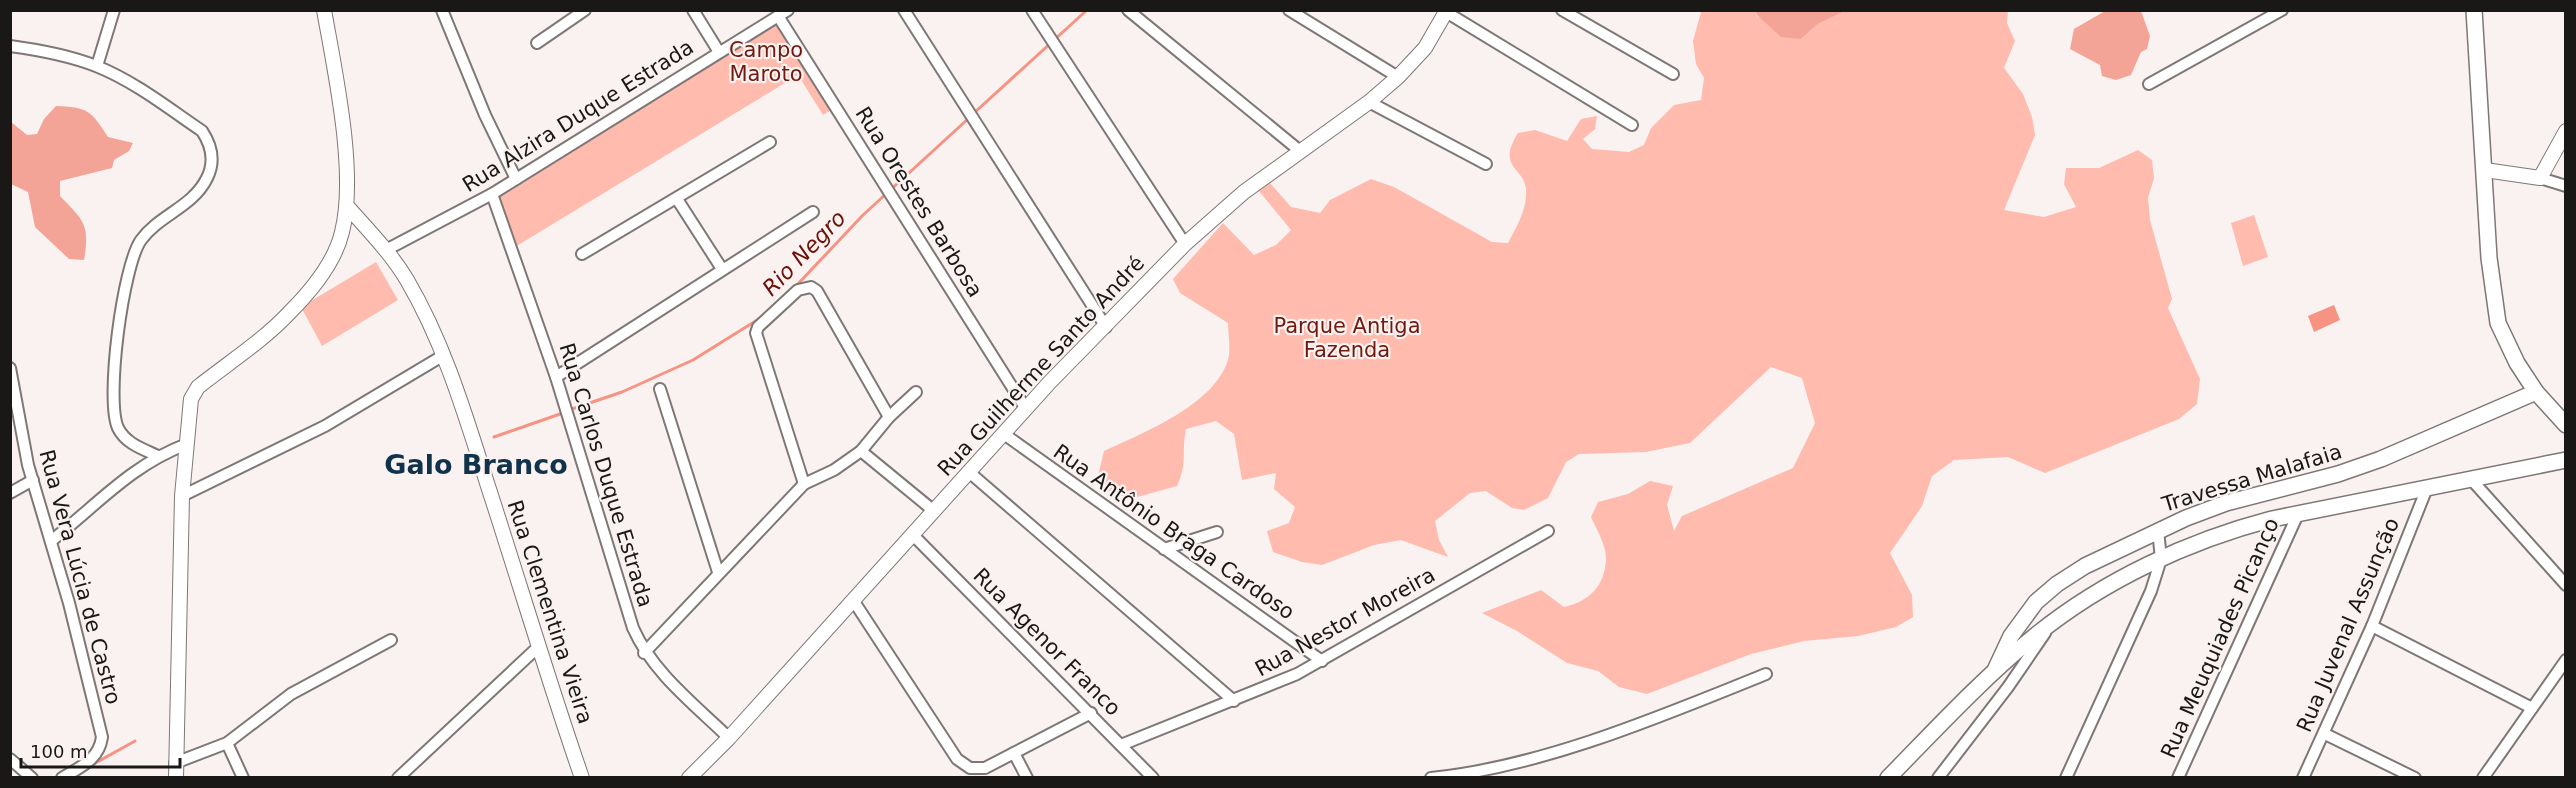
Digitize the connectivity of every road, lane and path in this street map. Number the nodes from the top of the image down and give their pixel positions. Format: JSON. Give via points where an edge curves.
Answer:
{"nodes":[{"id":1,"x":114,"y":10,"type":"edge"},
{"id":2,"x":324,"y":10,"type":"edge"},
{"id":3,"x":442,"y":10,"type":"edge"},
{"id":4,"x":562,"y":10,"type":"edge"},
{"id":5,"x":585,"y":10,"type":"edge"},
{"id":6,"x":693,"y":10,"type":"edge"},
{"id":7,"x":904,"y":10,"type":"edge"},
{"id":8,"x":1032,"y":10,"type":"edge"},
{"id":9,"x":1128,"y":10,"type":"edge"},
{"id":10,"x":1288,"y":10,"type":"edge"},
{"id":11,"x":1562,"y":10,"type":"edge"},
{"id":12,"x":2282,"y":10,"type":"edge"},
{"id":13,"x":2474,"y":10,"type":"edge"},
{"id":14,"x":1446,"y":11,"type":"edge"},
{"id":15,"x":783,"y":13,"type":"edge"},
{"id":16,"x":568,"y":21,"type":"junction"},
{"id":17,"x":537,"y":43,"type":"dead end"},
{"id":18,"x":10,"y":46,"type":"edge"},
{"id":19,"x":719,"y":52,"type":"junction"},
{"id":20,"x":97,"y":66,"type":"junction"},
{"id":21,"x":1673,"y":74,"type":"dead end"},
{"id":22,"x":1398,"y":77,"type":"junction"},
{"id":23,"x":2149,"y":84,"type":"dead end"},
{"id":24,"x":1369,"y":102,"type":"junction"},
{"id":25,"x":1632,"y":125,"type":"dead end"},
{"id":26,"x":2565,"y":131,"type":"edge"},
{"id":27,"x":770,"y":142,"type":"dead end"},
{"id":28,"x":1300,"y":151,"type":"junction"},
{"id":29,"x":1486,"y":164,"type":"dead end"},
{"id":30,"x":2485,"y":170,"type":"junction"},
{"id":31,"x":2540,"y":178,"type":"junction"},
{"id":32,"x":516,"y":179,"type":"junction"},
{"id":33,"x":2565,"y":186,"type":"edge"},
{"id":34,"x":492,"y":194,"type":"junction"},
{"id":35,"x":677,"y":199,"type":"junction"},
{"id":36,"x":347,"y":206,"type":"junction"},
{"id":37,"x":813,"y":213,"type":"dead end"},
{"id":38,"x":1185,"y":244,"type":"junction"},
{"id":39,"x":386,"y":250,"type":"junction"},
{"id":40,"x":582,"y":254,"type":"dead end"},
{"id":41,"x":722,"y":269,"type":"junction"},
{"id":42,"x":1106,"y":327,"type":"junction"},
{"id":43,"x":444,"y":355,"type":"junction"},
{"id":44,"x":10,"y":368,"type":"edge"},
{"id":45,"x":556,"y":377,"type":"junction"},
{"id":46,"x":660,"y":389,"type":"dead end"},
{"id":47,"x":916,"y":392,"type":"dead end"},
{"id":48,"x":2536,"y":392,"type":"junction"},
{"id":49,"x":1026,"y":409,"type":"junction"},
{"id":50,"x":889,"y":417,"type":"junction"},
{"id":51,"x":2565,"y":425,"type":"edge"},
{"id":52,"x":1004,"y":434,"type":"junction"},
{"id":53,"x":187,"y":444,"type":"junction"},
{"id":54,"x":861,"y":451,"type":"junction"},
{"id":55,"x":158,"y":456,"type":"junction"},
{"id":56,"x":2565,"y":460,"type":"edge"},
{"id":57,"x":969,"y":472,"type":"junction"},
{"id":58,"x":2470,"y":478,"type":"junction"},
{"id":59,"x":33,"y":480,"type":"junction"},
{"id":60,"x":804,"y":484,"type":"junction"},
{"id":61,"x":2427,"y":488,"type":"junction"},
{"id":62,"x":10,"y":492,"type":"edge"},
{"id":63,"x":182,"y":496,"type":"junction"},
{"id":64,"x":934,"y":511,"type":"junction"},
{"id":65,"x":2298,"y":514,"type":"junction"},
{"id":66,"x":2158,"y":530,"type":"junction"},
{"id":67,"x":1548,"y":531,"type":"dead end"},
{"id":68,"x":1217,"y":532,"type":"dead end"},
{"id":69,"x":912,"y":535,"type":"junction"},
{"id":70,"x":51,"y":541,"type":"junction"},
{"id":71,"x":1164,"y":549,"type":"junction"},
{"id":72,"x":2161,"y":559,"type":"junction"},
{"id":73,"x":718,"y":572,"type":"junction"},
{"id":74,"x":2565,"y":585,"type":"edge"},
{"id":75,"x":853,"y":600,"type":"junction"},
{"id":76,"x":2051,"y":624,"type":"junction"},
{"id":77,"x":2372,"y":626,"type":"junction"},
{"id":78,"x":391,"y":640,"type":"dead end"},
{"id":79,"x":537,"y":648,"type":"junction"},
{"id":80,"x":644,"y":653,"type":"junction"},
{"id":81,"x":2565,"y":660,"type":"edge"},
{"id":82,"x":1322,"y":661,"type":"junction"},
{"id":83,"x":1766,"y":675,"type":"dead end"},
{"id":84,"x":1992,"y":675,"type":"junction"},
{"id":85,"x":1234,"y":701,"type":"junction"},
{"id":86,"x":2532,"y":708,"type":"junction"},
{"id":87,"x":1092,"y":713,"type":"junction"},
{"id":88,"x":2325,"y":734,"type":"junction"},
{"id":89,"x":729,"y":738,"type":"junction"},
{"id":90,"x":227,"y":743,"type":"junction"},
{"id":91,"x":1121,"y":745,"type":"junction"},
{"id":92,"x":1014,"y":753,"type":"junction"},
{"id":93,"x":10,"y":759,"type":"edge"},
{"id":94,"x":175,"y":763,"type":"junction"},
{"id":95,"x":32,"y":777,"type":"edge"},
{"id":96,"x":62,"y":777,"type":"edge"},
{"id":97,"x":176,"y":777,"type":"edge"},
{"id":98,"x":243,"y":777,"type":"edge"},
{"id":99,"x":398,"y":777,"type":"edge"},
{"id":100,"x":582,"y":777,"type":"edge"},
{"id":101,"x":689,"y":777,"type":"edge"},
{"id":102,"x":1027,"y":777,"type":"edge"},
{"id":103,"x":1153,"y":777,"type":"edge"},
{"id":104,"x":1431,"y":777,"type":"edge"},
{"id":105,"x":1888,"y":777,"type":"edge"},
{"id":106,"x":1938,"y":777,"type":"edge"},
{"id":107,"x":2066,"y":777,"type":"edge"},
{"id":108,"x":2178,"y":777,"type":"edge"},
{"id":109,"x":2303,"y":777,"type":"edge"},
{"id":110,"x":2415,"y":777,"type":"edge"},
{"id":111,"x":2483,"y":777,"type":"edge"}],
"edges":[{"from":1,"to":20,"type":"street"},
{"from":2,"to":36,"type":"street","via":[[343,131]]},
{"from":3,"to":32,"type":"street"},
{"from":4,"to":16,"type":"street"},
{"from":5,"to":16,"type":"street"},
{"from":6,"to":19,"type":"street"},
{"from":7,"to":42,"type":"street"},
{"from":8,"to":38,"type":"street"},
{"from":9,"to":28,"type":"street"},
{"from":10,"to":22,"type":"street"},
{"from":11,"to":21,"type":"street"},
{"from":12,"to":23,"type":"street"},
{"from":13,"to":30,"type":"main road"},
{"from":14,"to":22,"type":"street","name":"Rua Guilherme Santo André","via":[[1425,48]]},
{"from":14,"to":25,"type":"street"},
{"from":15,"to":19,"type":"street","name":"Rua Alzira Duque Estrada"},
{"from":15,"to":49,"type":"street","name":"Rua Orestes Barbosa","via":[[881,180]]},
{"from":16,"to":17,"type":"street"},
{"from":18,"to":20,"type":"street","via":[[52,52]]},
{"from":19,"to":32,"type":"street","name":"Rua Alzira Duque Estrada"},
{"from":20,"to":55,"type":"street","via":[[202,131],[211,150],[212,166],[207,180],[194,197],[142,240],[127,273],[114,405],[117,426],[136,446]]},
{"from":22,"to":24,"type":"street","name":"Rua Guilherme Santo André"},
{"from":24,"to":28,"type":"street","name":"Rua Guilherme Santo André"},
{"from":24,"to":29,"type":"street"},
{"from":26,"to":31,"type":"street"},
{"from":27,"to":35,"type":"street"},
{"from":28,"to":38,"type":"street","name":"Rua Guilherme Santo André","via":[[1206,223]]},
{"from":30,"to":31,"type":"street"},
{"from":30,"to":48,"type":"main road","via":[[2489,258],[2498,323],[2508,349]]},
{"from":31,"to":33,"type":"street"},
{"from":32,"to":34,"type":"street","name":"Rua Alzira Duque Estrada"},
{"from":34,"to":39,"type":"street","name":"Rua Alzira Duque Estrada"},
{"from":34,"to":45,"type":"street","name":"Rua Carlos Duque Estrada"},
{"from":35,"to":40,"type":"street"},
{"from":35,"to":41,"type":"street"},
{"from":36,"to":39,"type":"street","name":"Rua Clementina Vieira"},
{"from":36,"to":53,"type":"street","via":[[342,235],[310,290],[288,314],[198,387],[191,399]]},
{"from":37,"to":41,"type":"street"},
{"from":38,"to":42,"type":"street","name":"Rua Guilherme Santo André"},
{"from":39,"to":43,"type":"street","name":"Rua Clementina Vieira","via":[[407,280]]},
{"from":41,"to":45,"type":"street"},
{"from":42,"to":49,"type":"street","name":"Rua Guilherme Santo André"},
{"from":43,"to":63,"type":"street","via":[[325,426]]},
{"from":43,"to":79,"type":"street","name":"Rua Clementina Vieira"},
{"from":44,"to":59,"type":"street","name":"Rua Vera Lúcia de Castro"},
{"from":45,"to":80,"type":"street","name":"Rua Carlos Duque Estrada"},
{"from":46,"to":73,"type":"street"},
{"from":47,"to":50,"type":"street"},
{"from":48,"to":51,"type":"main road"},
{"from":48,"to":66,"type":"main road","name":"Travessa Malafaia","via":[[2381,459],[2226,503]]},
{"from":49,"to":52,"type":"street","name":"Rua Guilherme Santo André"},
{"from":50,"to":54,"type":"street"},
{"from":50,"to":60,"type":"street","via":[[817,291],[811,287],[798,290],[756,333]]},
{"from":52,"to":57,"type":"street","name":"Rua Guilherme Santo André"},
{"from":52,"to":71,"type":"street","name":"Rua Antônio Braga Cardoso"},
{"from":53,"to":55,"type":"street"},
{"from":53,"to":63,"type":"street"},
{"from":54,"to":60,"type":"street"},
{"from":54,"to":64,"type":"street"},
{"from":55,"to":70,"type":"street","via":[[131,472]]},
{"from":56,"to":58,"type":"main road"},
{"from":57,"to":64,"type":"street","name":"Rua Guilherme Santo André"},
{"from":57,"to":85,"type":"street"},
{"from":58,"to":61,"type":"main road"},
{"from":58,"to":74,"type":"street"},
{"from":59,"to":62,"type":"street"},
{"from":59,"to":70,"type":"street","name":"Rua Vera Lúcia de Castro"},
{"from":60,"to":73,"type":"street"},
{"from":61,"to":65,"type":"main road"},
{"from":61,"to":77,"type":"street","name":"Rua Juvenal Assunção"},
{"from":63,"to":94,"type":"street"},
{"from":64,"to":69,"type":"street","name":"Rua Guilherme Santo André"},
{"from":65,"to":72,"type":"main road","via":[[2224,533]]},
{"from":65,"to":108,"type":"street","name":"Rua Meuquiades Picanço"},
{"from":66,"to":72,"type":"street"},
{"from":66,"to":84,"type":"main road","name":"Travessa Malafaia","via":[[2085,566],[2036,602],[2011,636]]},
{"from":67,"to":82,"type":"street","name":"Rua Nestor Moreira"},
{"from":68,"to":71,"type":"street"},
{"from":69,"to":75,"type":"street","name":"Rua Guilherme Santo André"},
{"from":69,"to":87,"type":"street","name":"Rua Agenor Franco"},
{"from":70,"to":96,"type":"street","name":"Rua Vera Lúcia de Castro","via":[[102,737],[100,750],[93,759]]},
{"from":71,"to":82,"type":"street","name":"Rua Antônio Braga Cardoso"},
{"from":72,"to":76,"type":"main road","via":[[2105,588]]},
{"from":72,"to":107,"type":"street","via":[[2151,591]]},
{"from":73,"to":80,"type":"street"},
{"from":75,"to":89,"type":"street","name":"Rua Guilherme Santo André"},
{"from":75,"to":92,"type":"street","via":[[957,759],[977,770]]},
{"from":76,"to":84,"type":"main road"},
{"from":76,"to":106,"type":"street"},
{"from":77,"to":86,"type":"street"},
{"from":77,"to":88,"type":"street","name":"Rua Juvenal Assunção"},
{"from":78,"to":90,"type":"street","via":[[291,694]]},
{"from":79,"to":99,"type":"street"},
{"from":79,"to":100,"type":"street","name":"Rua Clementina Vieira"},
{"from":80,"to":89,"type":"street","name":"Rua Carlos Duque Estrada"},
{"from":81,"to":86,"type":"street"},
{"from":82,"to":85,"type":"street","name":"Rua Nestor Moreira"},
{"from":83,"to":104,"type":"street","via":[[1645,723],[1501,767]]},
{"from":84,"to":105,"type":"main road"},
{"from":85,"to":91,"type":"street","name":"Rua Nestor Moreira"},
{"from":86,"to":111,"type":"street"},
{"from":87,"to":91,"type":"street","name":"Rua Agenor Franco"},
{"from":87,"to":92,"type":"street"},
{"from":88,"to":109,"type":"street","name":"Rua Juvenal Assunção"},
{"from":88,"to":110,"type":"street"},
{"from":89,"to":101,"type":"street","name":"Rua Guilherme Santo André"},
{"from":90,"to":94,"type":"street"},
{"from":90,"to":98,"type":"street"},
{"from":91,"to":103,"type":"street","name":"Rua Agenor Franco"},
{"from":92,"to":102,"type":"street"},
{"from":93,"to":95,"type":"street"},
{"from":94,"to":97,"type":"street"}]}
